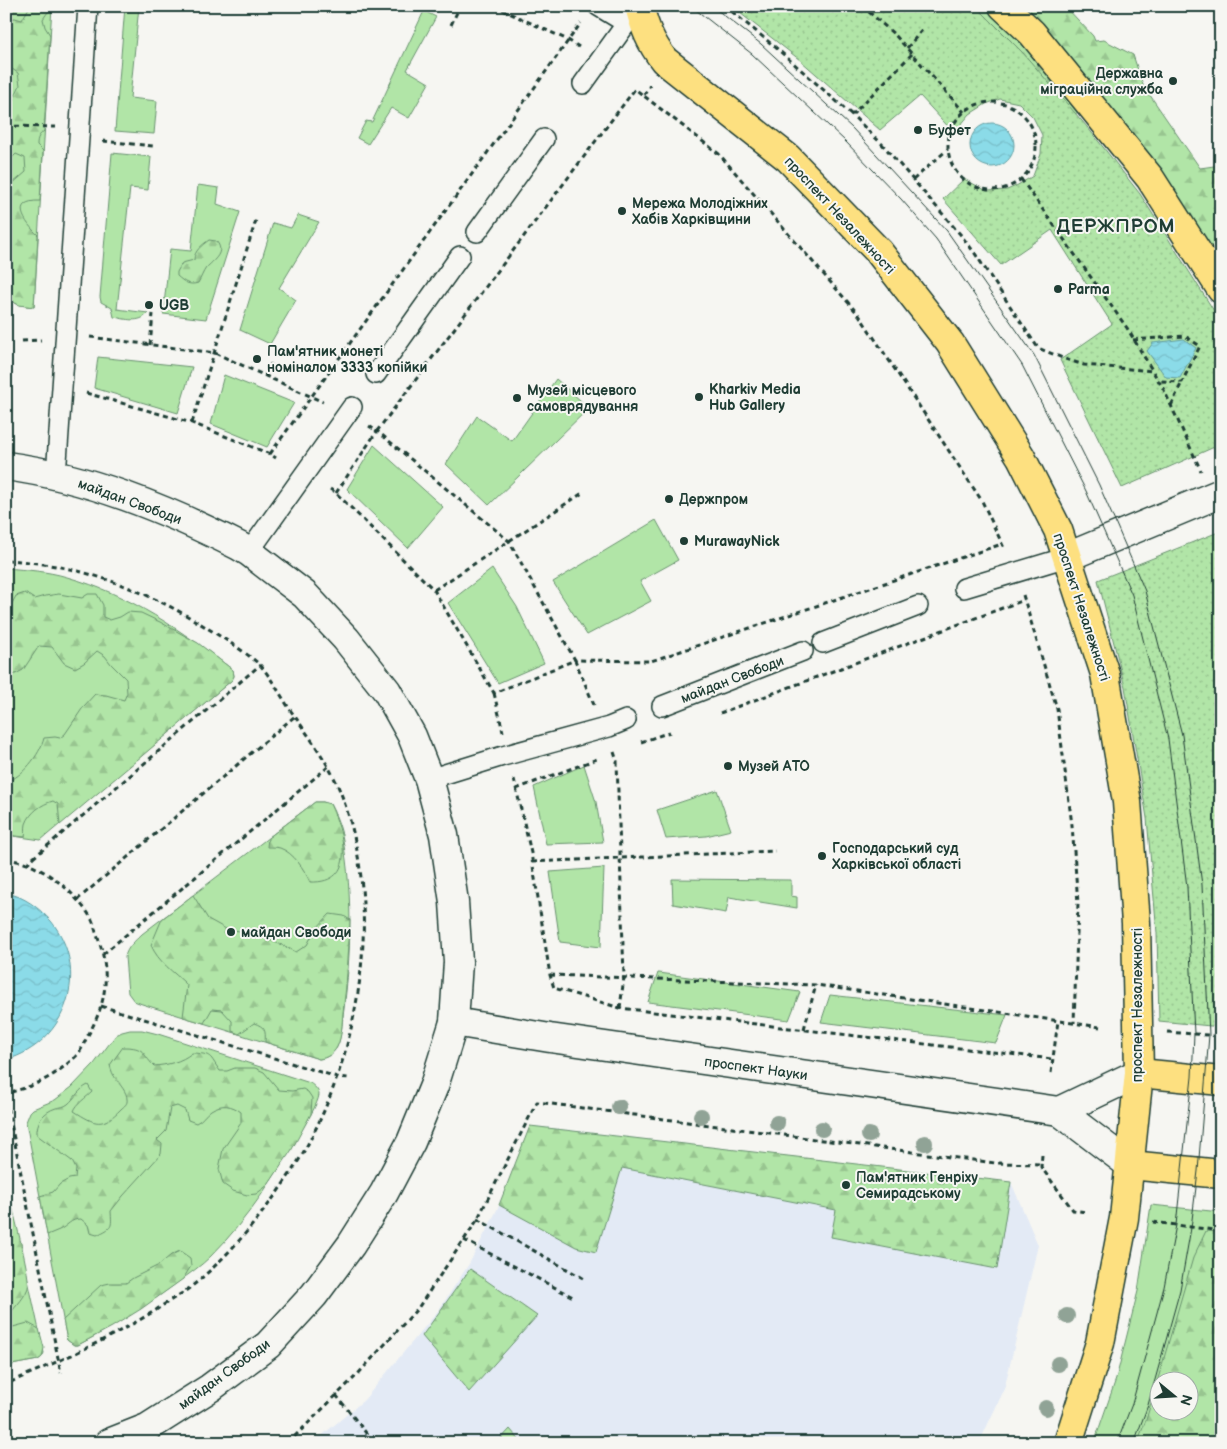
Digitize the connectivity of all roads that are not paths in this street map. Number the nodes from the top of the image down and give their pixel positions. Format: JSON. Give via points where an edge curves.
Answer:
{"nodes":[{"id":1,"x":88,"y":6,"type":"edge"},
{"id":2,"x":598,"y":6,"type":"edge"},
{"id":3,"x":1004,"y":6,"type":"edge"},
{"id":4,"x":635,"y":12,"type":"edge"},
{"id":5,"x":583,"y":84,"type":"dead end"},
{"id":6,"x":544,"y":138,"type":"dead end"},
{"id":7,"x":477,"y":232,"type":"dead end"},
{"id":8,"x":460,"y":256,"type":"dead end"},
{"id":9,"x":1221,"y":289,"type":"edge"},
{"id":10,"x":376,"y":374,"type":"dead end"},
{"id":11,"x":352,"y":407,"type":"dead end"},
{"id":12,"x":6,"y":466,"type":"edge"},
{"id":13,"x":56,"y":476,"type":"junction"},
{"id":14,"x":1212,"y":484,"type":"edge"},
{"id":15,"x":249,"y":552,"type":"junction"},
{"id":16,"x":1067,"y":557,"type":"junction"},
{"id":17,"x":964,"y":588,"type":"dead end"},
{"id":18,"x":918,"y":606,"type":"dead end"},
{"id":19,"x":823,"y":643,"type":"dead end"},
{"id":20,"x":803,"y":651,"type":"dead end"},
{"id":21,"x":662,"y":706,"type":"dead end"},
{"id":22,"x":626,"y":720,"type":"dead end"},
{"id":23,"x":429,"y":779,"type":"junction"},
{"id":24,"x":454,"y":1022,"type":"junction"},
{"id":25,"x":1139,"y":1073,"type":"junction"},
{"id":26,"x":1221,"y":1081,"type":"edge"},
{"id":27,"x":1059,"y":1110,"type":"junction"},
{"id":28,"x":1130,"y":1165,"type":"junction"},
{"id":29,"x":1221,"y":1174,"type":"edge"},
{"id":30,"x":108,"y":1443,"type":"edge"},
{"id":31,"x":1068,"y":1443,"type":"edge"}],
"edges":[{"from":1,"to":13,"type":"lane"},
{"from":2,"to":4,"type":"lane"},
{"from":3,"to":9,"type":"main road","via":[[1032,33],[1150,178]]},
{"from":4,"to":5,"type":"lane"},
{"from":4,"to":16,"type":"main road","name":"проспект Незалежності","via":[[664,60],[788,158],[879,252],[950,343],[1021,457],[1058,530]]},
{"from":6,"to":7,"type":"lane"},
{"from":8,"to":10,"type":"lane"},
{"from":11,"to":15,"type":"lane"},
{"from":12,"to":13,"type":"main road","name":"майдан Свободи"},
{"from":13,"to":15,"type":"main road","name":"майдан Свободи","via":[[163,510]]},
{"from":14,"to":16,"type":"main road"},
{"from":15,"to":23,"type":"main road","name":"майдан Свободи","via":[[305,594],[346,639],[386,691],[412,736]]},
{"from":16,"to":17,"type":"lane"},
{"from":16,"to":25,"type":"main road","name":"проспект Незалежності","via":[[1105,674],[1127,802],[1136,923]]},
{"from":18,"to":19,"type":"lane"},
{"from":20,"to":21,"type":"lane","name":"майдан Свободи"},
{"from":22,"to":23,"type":"lane"},
{"from":23,"to":24,"type":"main road","name":"майдан Свободи","via":[[444,835],[454,902],[458,962]]},
{"from":24,"to":27,"type":"main road","name":"проспект Науки"},
{"from":24,"to":30,"type":"main road","name":"майдан Свободи","via":[[434,1086],[411,1142],[384,1193],[314,1295],[268,1345],[210,1388],[148,1428]]},
{"from":25,"to":26,"type":"main road"},
{"from":25,"to":27,"type":"main road"},
{"from":25,"to":28,"type":"main road","name":"проспект Незалежності"},
{"from":27,"to":28,"type":"main road","name":"проспект Науки"},
{"from":28,"to":29,"type":"main road"},
{"from":28,"to":31,"type":"main road","name":"проспект Незалежності","via":[[1124,1218],[1100,1343]]}]}
